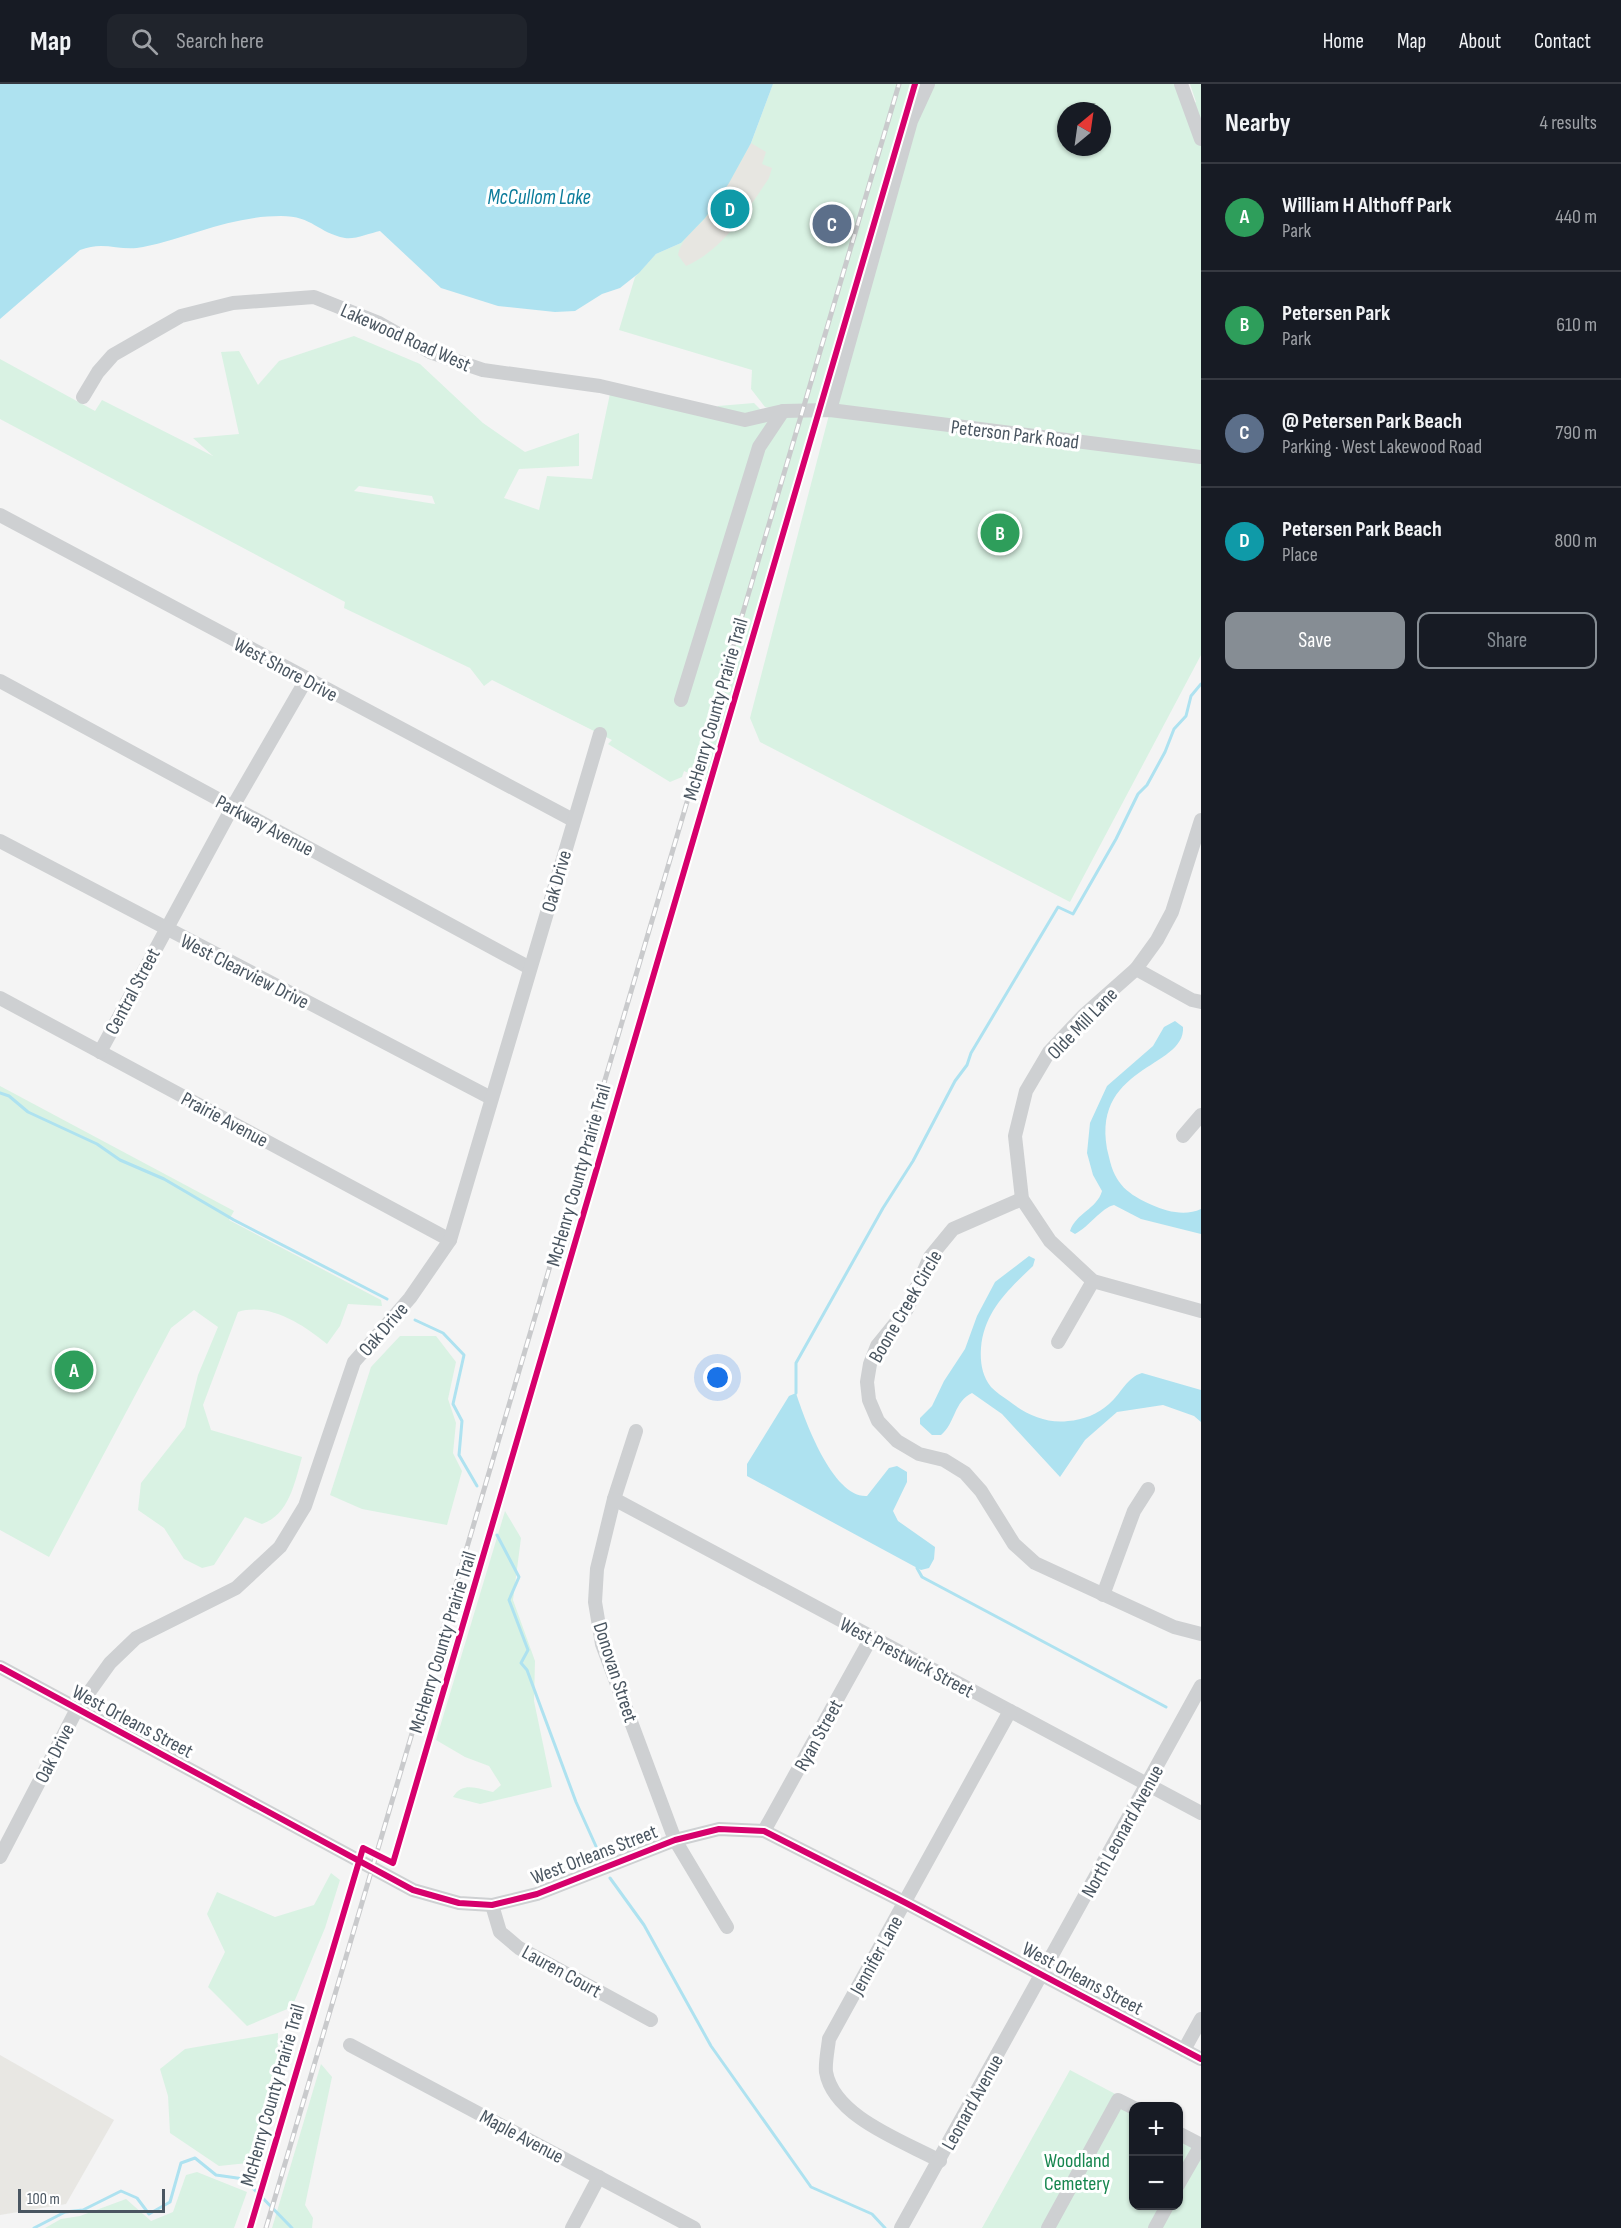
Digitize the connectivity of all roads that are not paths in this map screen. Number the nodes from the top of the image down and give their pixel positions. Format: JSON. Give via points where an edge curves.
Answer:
{"nodes":[{"id":1,"x":928,"y":84,"type":"edge"},
{"id":2,"x":1181,"y":84,"type":"edge"},
{"id":3,"x":1201,"y":139,"type":"edge"},
{"id":4,"x":83,"y":397,"type":"dead end"},
{"id":5,"x":830,"y":410,"type":"junction"},
{"id":6,"x":783,"y":411,"type":"junction"},
{"id":7,"x":1201,"y":458,"type":"edge"},
{"id":8,"x":0,"y":515,"type":"edge"},
{"id":9,"x":306,"y":680,"type":"junction"},
{"id":10,"x":0,"y":681,"type":"edge"},
{"id":11,"x":681,"y":700,"type":"dead end"},
{"id":12,"x":600,"y":734,"type":"dead end"},
{"id":13,"x":232,"y":808,"type":"junction"},
{"id":14,"x":573,"y":820,"type":"junction"},
{"id":15,"x":1201,"y":820,"type":"edge"},
{"id":16,"x":0,"y":841,"type":"edge"},
{"id":17,"x":165,"y":929,"type":"junction"},
{"id":18,"x":531,"y":968,"type":"junction"},
{"id":19,"x":1136,"y":969,"type":"junction"},
{"id":20,"x":0,"y":998,"type":"edge"},
{"id":21,"x":1201,"y":1002,"type":"edge"},
{"id":22,"x":100,"y":1052,"type":"junction"},
{"id":23,"x":490,"y":1098,"type":"junction"},
{"id":24,"x":1201,"y":1115,"type":"edge"},
{"id":25,"x":1183,"y":1136,"type":"dead end"},
{"id":26,"x":1022,"y":1199,"type":"junction"},
{"id":27,"x":450,"y":1240,"type":"junction"},
{"id":28,"x":1093,"y":1281,"type":"junction"},
{"id":29,"x":1201,"y":1311,"type":"edge"},
{"id":30,"x":1058,"y":1342,"type":"dead end"},
{"id":31,"x":636,"y":1431,"type":"dead end"},
{"id":32,"x":1148,"y":1488,"type":"dead end"},
{"id":33,"x":614,"y":1499,"type":"junction"},
{"id":34,"x":1103,"y":1594,"type":"junction"},
{"id":35,"x":1201,"y":1634,"type":"edge"},
{"id":36,"x":871,"y":1638,"type":"junction"},
{"id":37,"x":0,"y":1667,"type":"edge"},
{"id":38,"x":1201,"y":1686,"type":"edge"},
{"id":39,"x":77,"y":1709,"type":"junction"},
{"id":40,"x":1010,"y":1711,"type":"junction"},
{"id":41,"x":1147,"y":1784,"type":"junction"},
{"id":42,"x":1201,"y":1813,"type":"edge"},
{"id":43,"x":764,"y":1831,"type":"junction"},
{"id":44,"x":675,"y":1840,"type":"junction"},
{"id":45,"x":0,"y":1857,"type":"edge"},
{"id":46,"x":906,"y":1903,"type":"junction"},
{"id":47,"x":492,"y":1905,"type":"junction"},
{"id":48,"x":727,"y":1927,"type":"dead end"},
{"id":49,"x":1042,"y":1976,"type":"junction"},
{"id":50,"x":1201,"y":2019,"type":"edge"},
{"id":51,"x":651,"y":2020,"type":"dead end"},
{"id":52,"x":350,"y":2045,"type":"dead end"},
{"id":53,"x":1184,"y":2050,"type":"junction"},
{"id":54,"x":1201,"y":2059,"type":"edge"},
{"id":55,"x":1129,"y":2106,"type":"edge"},
{"id":56,"x":1183,"y":2135,"type":"edge"},
{"id":57,"x":1201,"y":2145,"type":"edge"},
{"id":58,"x":940,"y":2161,"type":"junction"},
{"id":59,"x":599,"y":2177,"type":"junction"},
{"id":60,"x":1183,"y":2178,"type":"edge"},
{"id":61,"x":1164,"y":2210,"type":"edge"},
{"id":62,"x":572,"y":2228,"type":"edge"},
{"id":63,"x":694,"y":2228,"type":"edge"},
{"id":64,"x":901,"y":2228,"type":"edge"},
{"id":65,"x":1048,"y":2228,"type":"edge"},
{"id":66,"x":1155,"y":2228,"type":"edge"}],
"edges":[{"from":1,"to":5,"type":"street","via":[[911,121]]},
{"from":2,"to":3,"type":"street"},
{"from":4,"to":6,"type":"street","name":"Lakewood Road West","via":[[113,355],[181,316],[233,303],[315,297],[379,323],[430,352],[483,370],[600,386],[745,420]]},
{"from":5,"to":6,"type":"street","name":"Lakewood Road West"},
{"from":5,"to":7,"type":"street","name":"Peterson Park Road"},
{"from":6,"to":11,"type":"street","via":[[759,447]]},
{"from":8,"to":9,"type":"street","name":"West Shore Drive"},
{"from":9,"to":13,"type":"street","name":"Central Street"},
{"from":9,"to":14,"type":"street","name":"West Shore Drive"},
{"from":10,"to":13,"type":"street","name":"Parkway Avenue"},
{"from":12,"to":14,"type":"street","name":"Oak Drive"},
{"from":13,"to":17,"type":"street","name":"Central Street"},
{"from":13,"to":18,"type":"street","name":"Parkway Avenue"},
{"from":14,"to":18,"type":"street","name":"Oak Drive"},
{"from":15,"to":19,"type":"street","name":"Olde Mill Lane","via":[[1172,912]]},
{"from":16,"to":17,"type":"street","name":"West Clearview Drive"},
{"from":17,"to":22,"type":"street","name":"Central Street"},
{"from":17,"to":23,"type":"street","name":"West Clearview Drive"},
{"from":18,"to":23,"type":"street","name":"Oak Drive"},
{"from":19,"to":21,"type":"street"},
{"from":19,"to":26,"type":"street","name":"Olde Mill Lane","via":[[1049,1052],[1026,1091],[1015,1136]]},
{"from":20,"to":22,"type":"street","name":"Prairie Avenue"},
{"from":22,"to":27,"type":"street","name":"Prairie Avenue"},
{"from":23,"to":27,"type":"street","name":"Oak Drive"},
{"from":24,"to":25,"type":"street"},
{"from":26,"to":28,"type":"street","name":"Olde Mill Lane","via":[[1050,1241]]},
{"from":26,"to":34,"type":"street","name":"Boone Creek Circle","via":[[953,1229],[930,1257],[907,1309],[877,1346],[867,1382],[869,1400],[878,1421],[897,1441],[919,1454],[944,1460],[964,1473],[981,1491],[1014,1544],[1035,1563]]},
{"from":27,"to":39,"type":"street","name":"Oak Drive","via":[[410,1298],[354,1362],[305,1506],[280,1547],[236,1588],[136,1638],[110,1663]]},
{"from":28,"to":29,"type":"street","name":"Olde Mill Lane"},
{"from":28,"to":30,"type":"street"},
{"from":31,"to":33,"type":"street","name":"Donovan Street"},
{"from":32,"to":34,"type":"street","via":[[1134,1511]]},
{"from":33,"to":36,"type":"street","name":"West Prestwick Street"},
{"from":33,"to":44,"type":"street","name":"Donovan Street","via":[[597,1569],[598,1623],[602,1644]]},
{"from":34,"to":35,"type":"street","name":"Boone Creek Circle","via":[[1174,1628]]},
{"from":36,"to":40,"type":"street","name":"West Prestwick Street"},
{"from":36,"to":43,"type":"street","name":"Ryan Street"},
{"from":37,"to":39,"type":"street","name":"West Orleans Street"},
{"from":38,"to":41,"type":"street","name":"North Leonard Avenue"},
{"from":39,"to":45,"type":"street","name":"Oak Drive"},
{"from":39,"to":47,"type":"street","name":"West Orleans Street","via":[[413,1890],[459,1903]]},
{"from":40,"to":41,"type":"street","name":"West Prestwick Street"},
{"from":40,"to":46,"type":"street","name":"Jennifer Lane"},
{"from":41,"to":42,"type":"street","name":"West Prestwick Street"},
{"from":41,"to":49,"type":"street","name":"North Leonard Avenue"},
{"from":43,"to":44,"type":"street","name":"West Orleans Street","via":[[719,1830]]},
{"from":43,"to":46,"type":"street","name":"West Orleans Street"},
{"from":44,"to":47,"type":"street","name":"West Orleans Street","via":[[537,1894]]},
{"from":44,"to":48,"type":"street","name":"Donovan Street"},
{"from":46,"to":49,"type":"street","name":"West Orleans Street"},
{"from":46,"to":58,"type":"street","name":"Jennifer Lane","via":[[829,2039],[826,2072],[836,2098],[860,2118]]},
{"from":47,"to":51,"type":"street","name":"Lauren Court","via":[[500,1932],[519,1948]]},
{"from":49,"to":53,"type":"street","name":"West Orleans Street"},
{"from":49,"to":58,"type":"street","name":"Leonard Avenue"},
{"from":50,"to":53,"type":"street"},
{"from":52,"to":59,"type":"street","name":"Maple Avenue"},
{"from":53,"to":54,"type":"street","name":"West Orleans Street"},
{"from":55,"to":65,"type":"street","via":[[1118,2100]]},
{"from":56,"to":57,"type":"street"},
{"from":57,"to":60,"type":"street"},
{"from":58,"to":64,"type":"street","name":"Leonard Avenue"},
{"from":59,"to":62,"type":"street"},
{"from":59,"to":63,"type":"street","name":"Maple Avenue"},
{"from":61,"to":66,"type":"street"}]}
